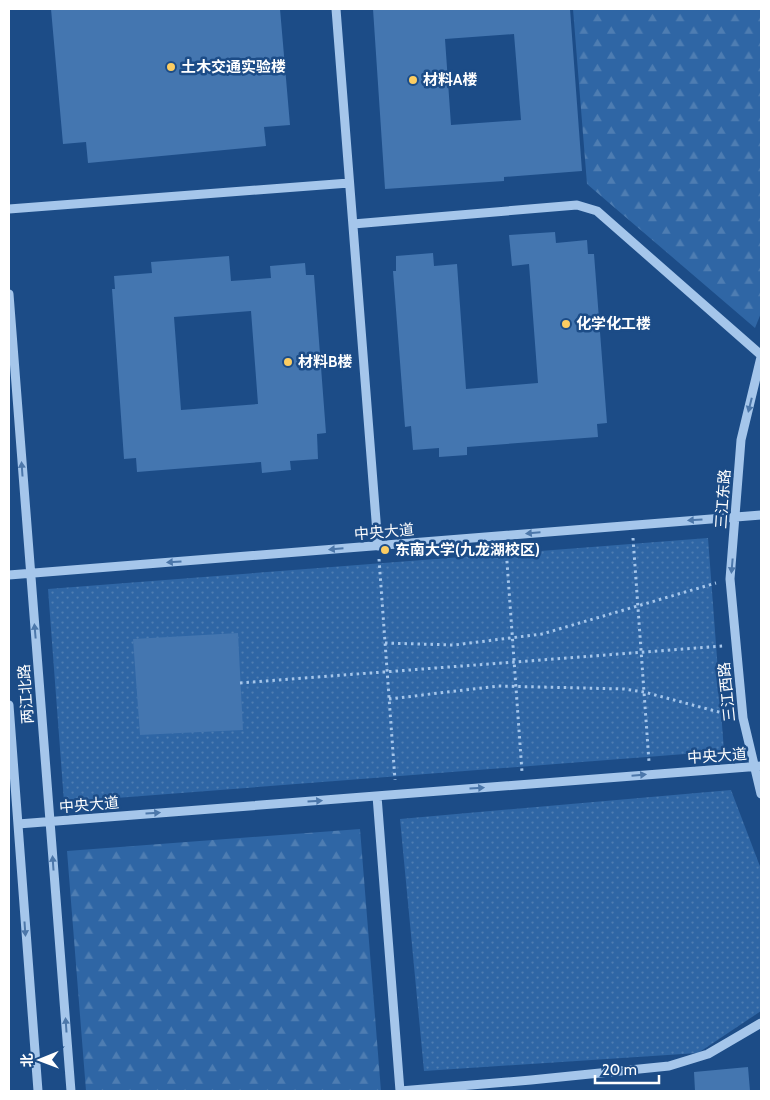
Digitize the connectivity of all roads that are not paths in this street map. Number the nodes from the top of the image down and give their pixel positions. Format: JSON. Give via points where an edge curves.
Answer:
{"nodes":[{"id":1,"x":336,"y":9,"type":"edge"},
{"id":2,"x":349,"y":183,"type":"junction"},
{"id":3,"x":9,"y":209,"type":"edge"},
{"id":4,"x":352,"y":224,"type":"junction"},
{"id":5,"x":9,"y":294,"type":"edge"},
{"id":6,"x":761,"y":356,"type":"edge"},
{"id":7,"x":761,"y":515,"type":"edge"},
{"id":8,"x":736,"y":517,"type":"junction"},
{"id":9,"x":378,"y":546,"type":"junction"},
{"id":10,"x":30,"y":574,"type":"junction"},
{"id":11,"x":9,"y":575,"type":"edge"},
{"id":12,"x":736,"y":645,"type":"joint"},
{"id":13,"x":9,"y":705,"type":"edge"},
{"id":14,"x":758,"y":766,"type":"edge"},
{"id":15,"x":761,"y":794,"type":"edge"},
{"id":16,"x":377,"y":796,"type":"junction"},
{"id":17,"x":50,"y":822,"type":"junction"},
{"id":18,"x":18,"y":824,"type":"junction"},
{"id":19,"x":761,"y":1023,"type":"edge"},
{"id":20,"x":531,"y":1080,"type":"junction"},
{"id":21,"x":38,"y":1091,"type":"edge"},
{"id":22,"x":71,"y":1091,"type":"edge"},
{"id":23,"x":400,"y":1091,"type":"edge"},
{"id":24,"x":532,"y":1091,"type":"edge"}],
"edges":[{"from":1,"to":2,"type":"street"},
{"from":2,"to":3,"type":"street"},
{"from":2,"to":4,"type":"street"},
{"from":4,"to":6,"type":"street","via":[[576,205],[597,211]]},
{"from":4,"to":9,"type":"street"},
{"from":10,"to":5,"type":"street","name":"两江北路","one_way":true},
{"from":6,"to":8,"type":"street","name":"三江东路","one_way":true,"via":[[741,440]]},
{"from":7,"to":8,"type":"street","name":"中央大道"},
{"from":8,"to":9,"type":"street","name":"中央大道","one_way":true},
{"from":8,"to":12,"type":"street","name":"三江东路","one_way":true,"via":[[730,579]]},
{"from":9,"to":10,"type":"street","name":"中央大道","one_way":true},
{"from":10,"to":11,"type":"street","name":"中央大道"},
{"from":17,"to":10,"type":"street","name":"两江北路","one_way":true},
{"from":12,"to":14,"type":"street","name":"三江西路","via":[[743,718]]},
{"from":13,"to":18,"type":"street","name":"两江北路"},
{"from":14,"to":15,"type":"street","name":"三江西路"},
{"from":16,"to":14,"type":"street","name":"中央大道","one_way":true},
{"from":17,"to":16,"type":"street","name":"中央大道","one_way":true},
{"from":16,"to":23,"type":"street"},
{"from":17,"to":18,"type":"street","name":"中央大道"},
{"from":22,"to":17,"type":"street","name":"两江北路","one_way":true},
{"from":18,"to":21,"type":"street","name":"两江北路","one_way":true},
{"from":19,"to":20,"type":"street","via":[[708,1054],[669,1066]]},
{"from":20,"to":23,"type":"street"},
{"from":20,"to":24,"type":"street"}]}
